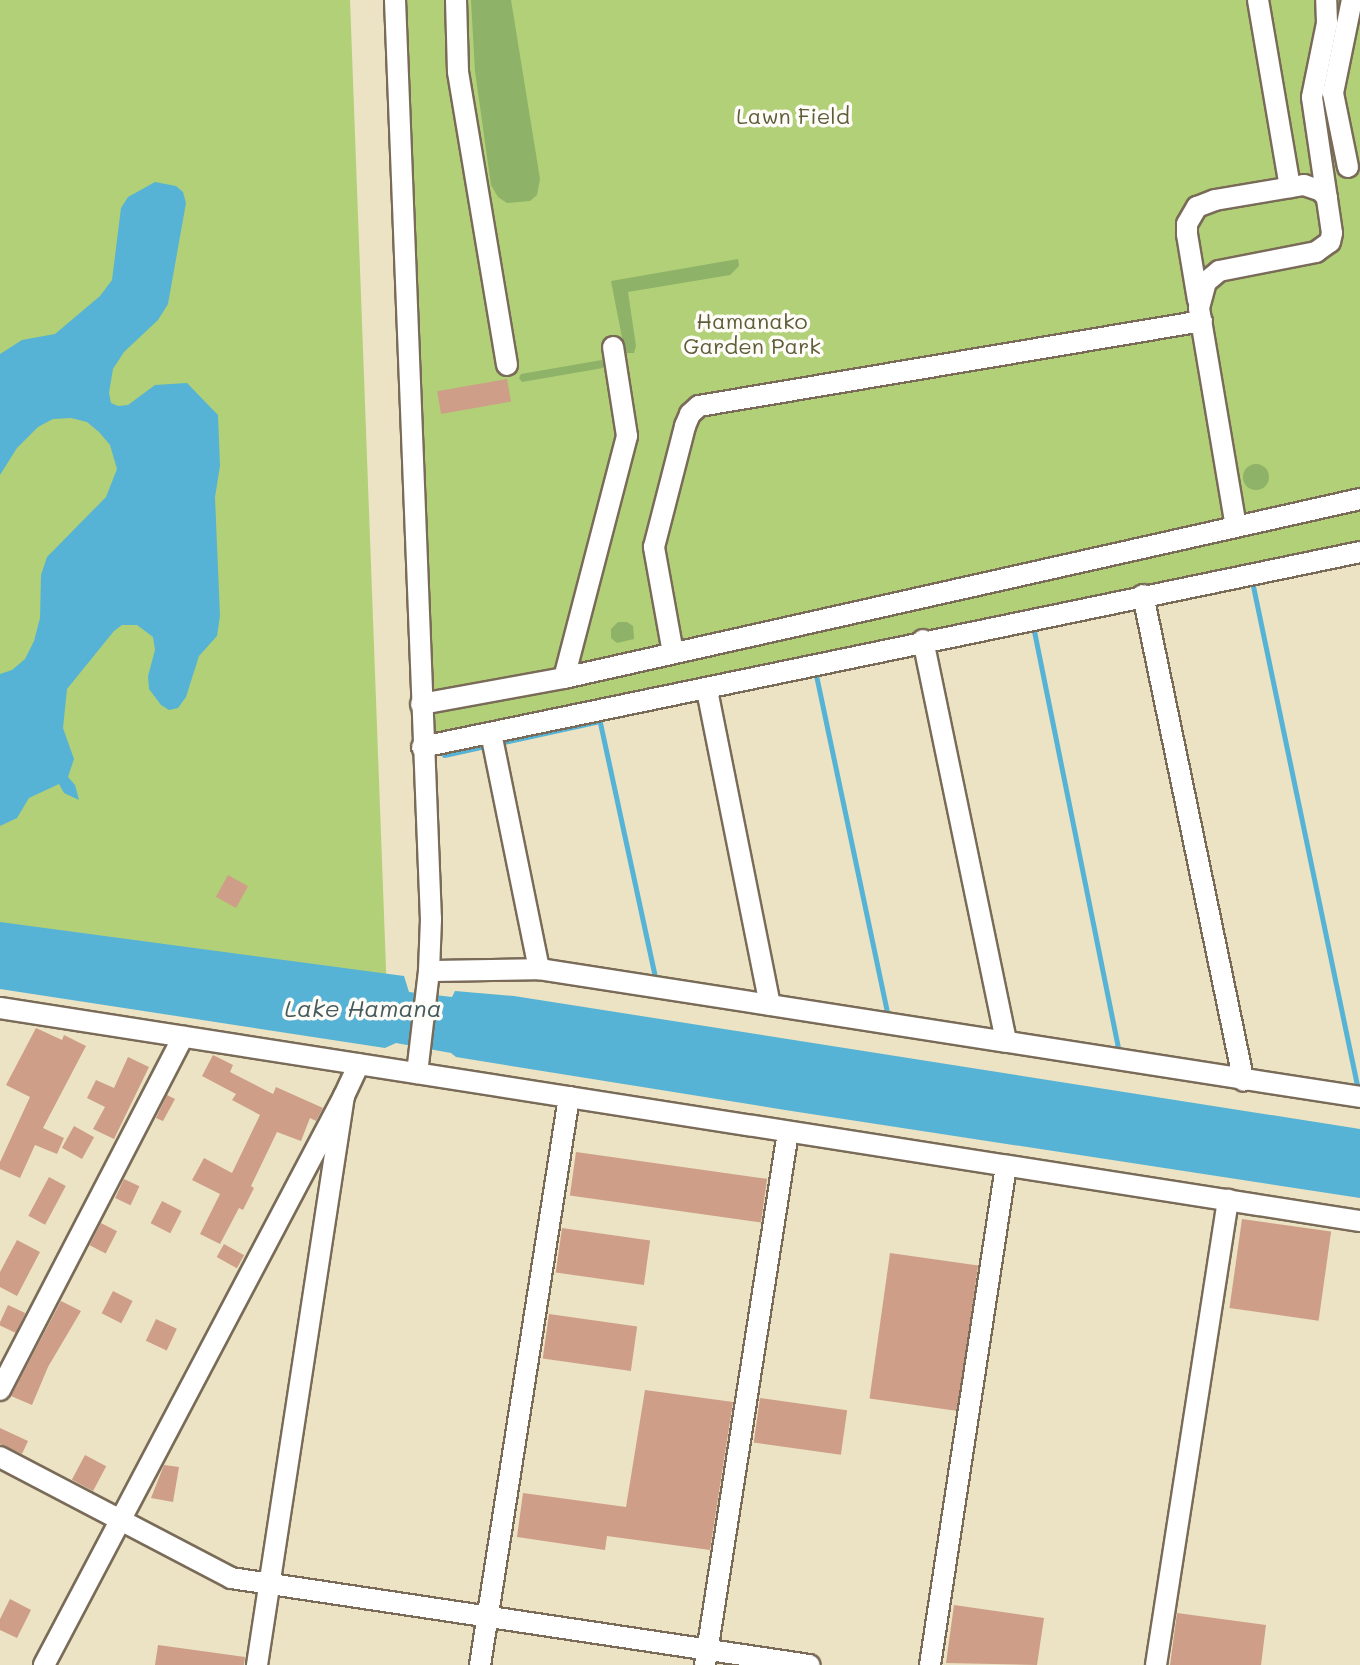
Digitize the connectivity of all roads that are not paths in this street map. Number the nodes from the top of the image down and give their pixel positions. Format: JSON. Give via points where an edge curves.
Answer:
{"nodes":[{"id":1,"x":395,"y":0,"type":"edge"},
{"id":2,"x":456,"y":0,"type":"edge"},
{"id":3,"x":1258,"y":0,"type":"edge"},
{"id":4,"x":1326,"y":0,"type":"edge"},
{"id":5,"x":1352,"y":0,"type":"edge"},
{"id":6,"x":1338,"y":106,"type":"junction"},
{"id":7,"x":1360,"y":117,"type":"edge"},
{"id":8,"x":1354,"y":171,"type":"edge"},
{"id":9,"x":1290,"y":187,"type":"junction"},
{"id":10,"x":1325,"y":190,"type":"junction"},
{"id":11,"x":1200,"y":315,"type":"junction"},
{"id":12,"x":613,"y":347,"type":"dead end"},
{"id":13,"x":507,"y":365,"type":"dead end"},
{"id":14,"x":1360,"y":499,"type":"edge"},
{"id":15,"x":1236,"y":527,"type":"junction"},
{"id":16,"x":1360,"y":552,"type":"edge"},
{"id":17,"x":1143,"y":595,"type":"junction"},
{"id":18,"x":923,"y":640,"type":"junction"},
{"id":19,"x":673,"y":653,"type":"junction"},
{"id":20,"x":564,"y":678,"type":"junction"},
{"id":21,"x":707,"y":690,"type":"junction"},
{"id":22,"x":421,"y":704,"type":"junction"},
{"id":23,"x":491,"y":733,"type":"junction"},
{"id":24,"x":422,"y":747,"type":"junction"},
{"id":25,"x":539,"y":969,"type":"junction"},
{"id":26,"x":429,"y":971,"type":"junction"},
{"id":27,"x":770,"y":1005,"type":"junction"},
{"id":28,"x":0,"y":1008,"type":"edge"},
{"id":29,"x":183,"y":1037,"type":"junction"},
{"id":30,"x":1006,"y":1042,"type":"junction"},
{"id":31,"x":359,"y":1064,"type":"junction"},
{"id":32,"x":417,"y":1069,"type":"junction"},
{"id":33,"x":1244,"y":1081,"type":"junction"},
{"id":34,"x":344,"y":1096,"type":"junction"},
{"id":35,"x":569,"y":1097,"type":"junction"},
{"id":36,"x":1360,"y":1097,"type":"edge"},
{"id":37,"x":788,"y":1132,"type":"junction"},
{"id":38,"x":1006,"y":1166,"type":"junction"},
{"id":39,"x":1228,"y":1200,"type":"junction"},
{"id":40,"x":1360,"y":1221,"type":"edge"},
{"id":41,"x":0,"y":1390,"type":"edge"},
{"id":42,"x":0,"y":1457,"type":"edge"},
{"id":43,"x":129,"y":1523,"type":"junction"},
{"id":44,"x":269,"y":1585,"type":"junction"},
{"id":45,"x":488,"y":1616,"type":"junction"},
{"id":46,"x":706,"y":1658,"type":"edge"},
{"id":47,"x":44,"y":1665,"type":"edge"},
{"id":48,"x":60,"y":1665,"type":"edge"},
{"id":49,"x":257,"y":1665,"type":"edge"},
{"id":50,"x":480,"y":1665,"type":"edge"},
{"id":51,"x":809,"y":1665,"type":"edge"},
{"id":52,"x":930,"y":1665,"type":"edge"},
{"id":53,"x":1156,"y":1665,"type":"edge"}],
"edges":[{"from":1,"to":22,"type":"street"},
{"from":2,"to":13,"type":"street","via":[[458,72]]},
{"from":3,"to":9,"type":"street"},
{"from":4,"to":10,"type":"street","via":[[1327,23],[1312,97]]},
{"from":5,"to":6,"type":"street","via":[[1333,86]]},
{"from":6,"to":7,"type":"street"},
{"from":6,"to":8,"type":"street"},
{"from":8,"to":10,"type":"street"},
{"from":9,"to":10,"type":"street"},
{"from":9,"to":11,"type":"street","via":[[1206,202],[1191,214],[1187,234]]},
{"from":10,"to":11,"type":"street","via":[[1332,233],[1324,249],[1219,271],[1206,282]]},
{"from":11,"to":15,"type":"street"},
{"from":11,"to":19,"type":"street","via":[[699,406],[685,426],[654,547]]},
{"from":12,"to":20,"type":"street","via":[[627,436]]},
{"from":14,"to":15,"type":"street"},
{"from":15,"to":19,"type":"street"},
{"from":16,"to":17,"type":"street"},
{"from":17,"to":18,"type":"street"},
{"from":17,"to":33,"type":"street"},
{"from":18,"to":21,"type":"street"},
{"from":18,"to":30,"type":"street"},
{"from":19,"to":20,"type":"street"},
{"from":20,"to":22,"type":"street"},
{"from":21,"to":23,"type":"street"},
{"from":21,"to":27,"type":"street"},
{"from":22,"to":24,"type":"street"},
{"from":23,"to":24,"type":"street"},
{"from":23,"to":25,"type":"street"},
{"from":24,"to":26,"type":"street"},
{"from":25,"to":26,"type":"street"},
{"from":25,"to":27,"type":"street"},
{"from":26,"to":32,"type":"street"},
{"from":27,"to":30,"type":"street"},
{"from":28,"to":29,"type":"street"},
{"from":29,"to":31,"type":"street"},
{"from":29,"to":41,"type":"street"},
{"from":30,"to":33,"type":"street"},
{"from":31,"to":32,"type":"street"},
{"from":31,"to":34,"type":"street"},
{"from":32,"to":35,"type":"street"},
{"from":33,"to":36,"type":"street"},
{"from":34,"to":43,"type":"street"},
{"from":34,"to":44,"type":"street"},
{"from":35,"to":37,"type":"street"},
{"from":35,"to":45,"type":"street"},
{"from":37,"to":38,"type":"street"},
{"from":37,"to":46,"type":"street"},
{"from":38,"to":39,"type":"street"},
{"from":38,"to":52,"type":"street"},
{"from":39,"to":40,"type":"street"},
{"from":39,"to":53,"type":"street"},
{"from":42,"to":43,"type":"street"},
{"from":43,"to":44,"type":"street","via":[[231,1578]]},
{"from":43,"to":47,"type":"street"},
{"from":43,"to":48,"type":"street"},
{"from":44,"to":45,"type":"street"},
{"from":44,"to":49,"type":"street"},
{"from":45,"to":46,"type":"street"},
{"from":45,"to":50,"type":"street"},
{"from":46,"to":51,"type":"street"}]}
